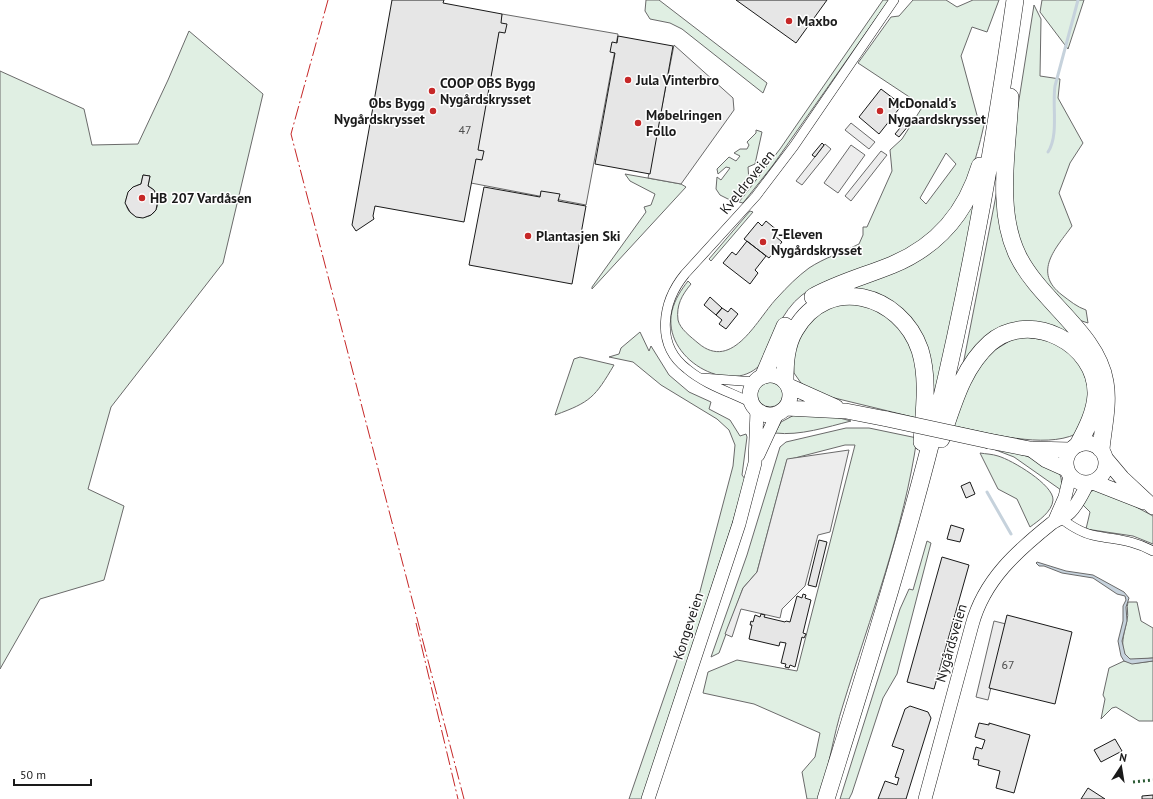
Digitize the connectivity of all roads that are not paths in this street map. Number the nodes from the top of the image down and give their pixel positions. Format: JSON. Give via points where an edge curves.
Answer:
{"nodes":[{"id":1,"x":894,"y":0,"type":"edge"},
{"id":2,"x":1015,"y":0,"type":"edge"},
{"id":3,"x":1023,"y":0,"type":"edge"},
{"id":4,"x":1011,"y":77,"type":"junction"},
{"id":5,"x":999,"y":105,"type":"junction"},
{"id":6,"x":700,"y":378,"type":"junction"},
{"id":7,"x":760,"y":378,"type":"junction"},
{"id":8,"x":787,"y":383,"type":"junction"},
{"id":9,"x":754,"y":407,"type":"junction"},
{"id":10,"x":782,"y":411,"type":"junction"},
{"id":11,"x":846,"y":411,"type":"junction"},
{"id":12,"x":1074,"y":447,"type":"junction"},
{"id":13,"x":1030,"y":449,"type":"junction"},
{"id":14,"x":1103,"y":454,"type":"junction"},
{"id":15,"x":933,"y":462,"type":"junction"},
{"id":16,"x":755,"y":463,"type":"junction"},
{"id":17,"x":1068,"y":472,"type":"junction"},
{"id":18,"x":1090,"y":482,"type":"junction"},
{"id":19,"x":1151,"y":505,"type":"edge"},
{"id":20,"x":1057,"y":519,"type":"junction"},
{"id":21,"x":902,"y":547,"type":"junction"},
{"id":22,"x":1153,"y":551,"type":"edge"},
{"id":23,"x":648,"y":799,"type":"edge"},
{"id":24,"x":826,"y":799,"type":"edge"},
{"id":25,"x":834,"y":799,"type":"edge"},
{"id":26,"x":925,"y":799,"type":"edge"}],
"edges":[{"from":1,"to":6,"type":"street","name":"Kveldroveien","via":[[794,146],[756,196],[685,274],[673,291],[666,310],[665,328],[668,340],[677,360]]},
{"from":2,"to":5,"type":"highway"},
{"from":3,"to":4,"type":"highway"},
{"from":4,"to":14,"type":"highway","via":[[1005,179],[1005,207],[1009,234],[1029,276],[1084,339],[1101,366],[1106,395]]},
{"from":4,"to":15,"type":"highway","via":[[974,279]]},
{"from":5,"to":7,"type":"highway","via":[[977,178],[952,223],[917,253],[893,265],[825,290],[807,301],[785,328]]},
{"from":5,"to":21,"type":"highway","via":[[952,352]]},
{"from":6,"to":7,"type":"street"},
{"from":6,"to":9,"type":"street","name":"Kveldroveien"},
{"from":7,"to":8,"type":"main road","via":[[775,375]]},
{"from":7,"to":9,"type":"main road","via":[[750,392]]},
{"from":8,"to":10,"type":"main road","via":[[791,397]]},
{"from":8,"to":11,"type":"main road"},
{"from":8,"to":21,"type":"highway","via":[[788,348],[794,331],[816,307],[830,300],[846,296],[868,298],[883,304],[910,330],[920,350],[925,404],[922,443]]},
{"from":9,"to":10,"type":"main road","via":[[767,415]]},
{"from":9,"to":16,"type":"main road","name":"Kongeveien"},
{"from":10,"to":11,"type":"main road"},
{"from":10,"to":16,"type":"main road","name":"Kongeveien"},
{"from":11,"to":13,"type":"main road","bridge":true},
{"from":12,"to":13,"type":"main road"},
{"from":12,"to":14,"type":"main road","via":[[1091,443]]},
{"from":12,"to":15,"type":"highway","via":[[1093,412],[1096,394],[1090,368],[1069,342],[1054,334],[1020,329],[991,342],[971,364],[962,380]]},
{"from":12,"to":17,"type":"main road","via":[[1065,459]]},
{"from":13,"to":17,"type":"main road"},
{"from":14,"to":18,"type":"main road","via":[[1104,470],[1098,479]]},
{"from":14,"to":19,"type":"main road"},
{"from":15,"to":25,"type":"highway","via":[[882,646]]},
{"from":16,"to":23,"type":"main road","name":"Kongeveien","via":[[739,524]]},
{"from":17,"to":18,"type":"main road","via":[[1075,480]]},
{"from":17,"to":20,"type":"main road","via":[[1065,497]]},
{"from":18,"to":19,"type":"main road"},
{"from":18,"to":20,"type":"main road","name":"Nygårdsveien","via":[[1077,504]]},
{"from":20,"to":22,"type":"street","via":[[1095,536],[1137,543]]},
{"from":20,"to":26,"type":"main road","name":"Nygårdsveien","via":[[1011,559],[981,597]]},
{"from":21,"to":24,"type":"highway"}]}
